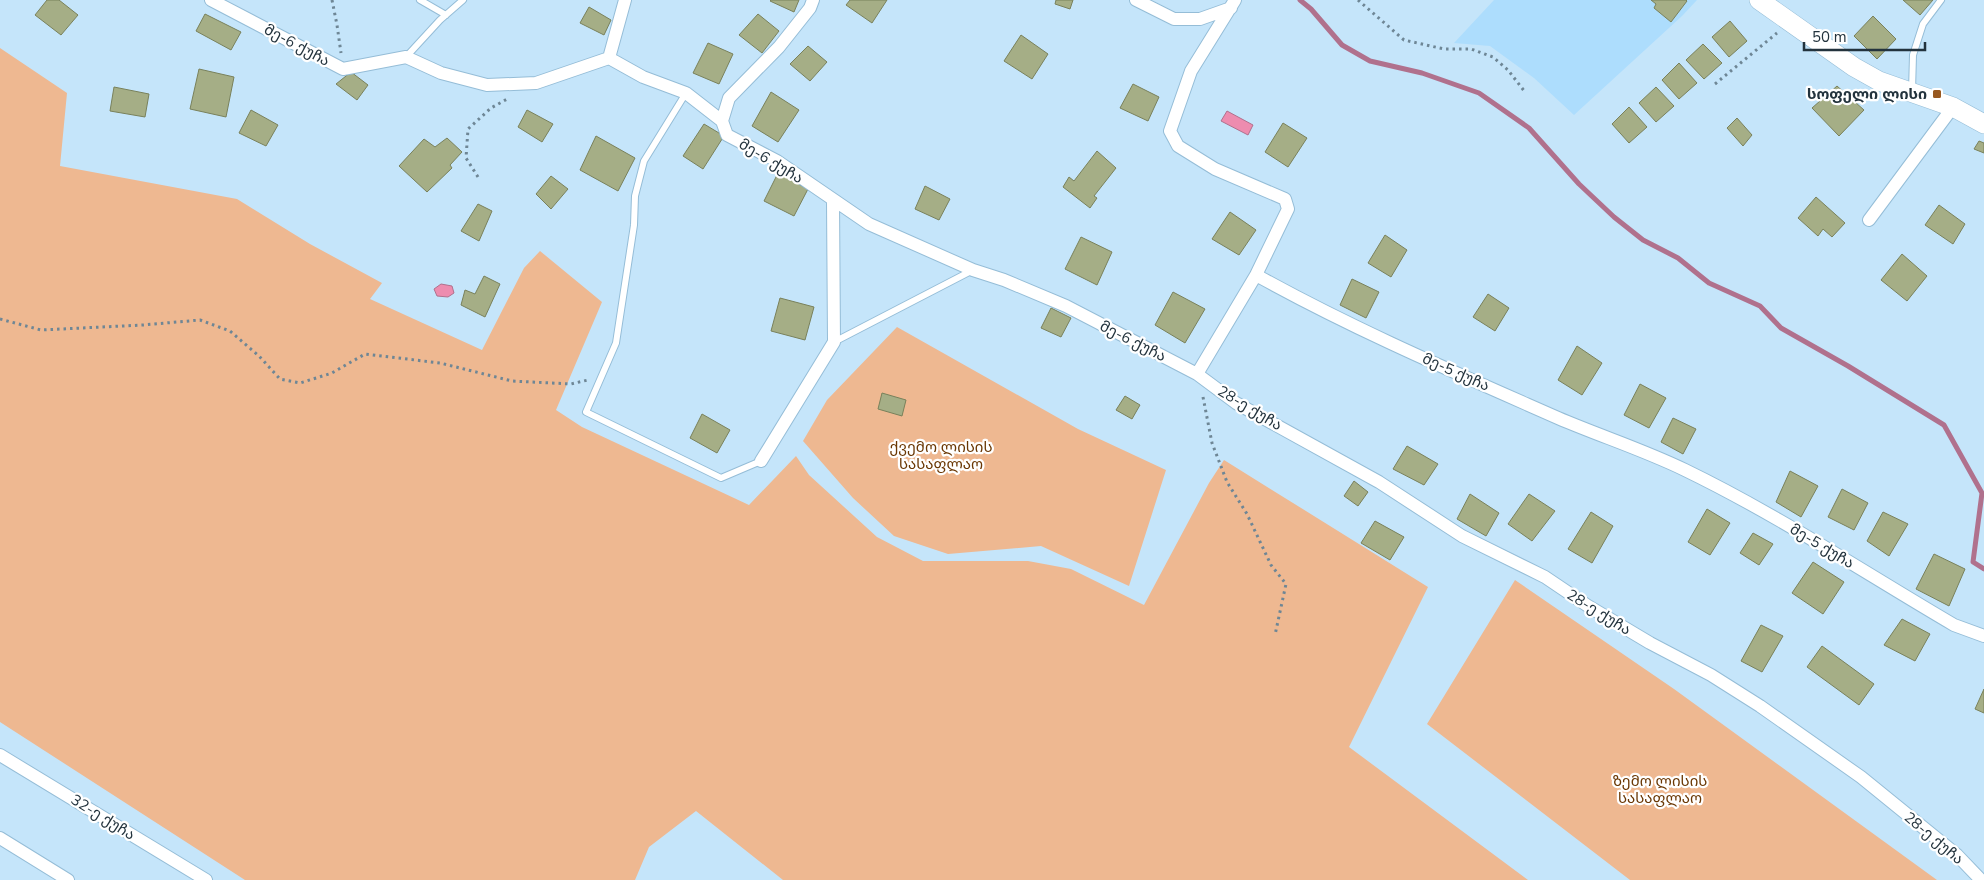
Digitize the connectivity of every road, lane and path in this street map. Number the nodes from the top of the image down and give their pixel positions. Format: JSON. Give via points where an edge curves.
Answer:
{"nodes":[{"id":1,"x":210,"y":0,"type":"edge"},
{"id":2,"x":332,"y":0,"type":"edge"},
{"id":3,"x":420,"y":0,"type":"edge"},
{"id":4,"x":463,"y":0,"type":"edge"},
{"id":5,"x":625,"y":0,"type":"edge"},
{"id":6,"x":813,"y":0,"type":"edge"},
{"id":7,"x":1136,"y":0,"type":"edge"},
{"id":8,"x":1358,"y":0,"type":"edge"},
{"id":9,"x":1759,"y":0,"type":"edge"},
{"id":10,"x":1941,"y":0,"type":"edge"},
{"id":11,"x":1233,"y":4,"type":"edge"},
{"id":12,"x":446,"y":15,"type":"junction"},
{"id":13,"x":1789,"y":23,"type":"junction"},
{"id":14,"x":406,"y":57,"type":"junction"},
{"id":15,"x":609,"y":58,"type":"junction"},
{"id":16,"x":343,"y":69,"type":"junction"},
{"id":17,"x":536,"y":83,"type":"junction"},
{"id":18,"x":1716,"y":84,"type":"dead end"},
{"id":19,"x":1525,"y":92,"type":"dead end"},
{"id":20,"x":1912,"y":92,"type":"junction"},
{"id":21,"x":686,"y":93,"type":"junction"},
{"id":22,"x":1953,"y":107,"type":"junction"},
{"id":23,"x":722,"y":121,"type":"junction"},
{"id":24,"x":1984,"y":124,"type":"edge"},
{"id":25,"x":478,"y":177,"type":"dead end"},
{"id":26,"x":833,"y":201,"type":"junction"},
{"id":27,"x":1869,"y":220,"type":"dead end"},
{"id":28,"x":973,"y":270,"type":"junction"},
{"id":29,"x":1256,"y":275,"type":"junction"},
{"id":30,"x":0,"y":319,"type":"edge"},
{"id":31,"x":834,"y":342,"type":"junction"},
{"id":32,"x":1197,"y":374,"type":"junction"},
{"id":33,"x":601,"y":377,"type":"junction"},
{"id":34,"x":760,"y":461,"type":"joint"},
{"id":35,"x":1275,"y":635,"type":"dead end"},
{"id":36,"x":1984,"y":636,"type":"edge"},
{"id":37,"x":0,"y":755,"type":"edge"},
{"id":38,"x":0,"y":838,"type":"edge"},
{"id":39,"x":68,"y":880,"type":"edge"},
{"id":40,"x":206,"y":880,"type":"edge"},
{"id":41,"x":1981,"y":880,"type":"edge"}],
"edges":[{"from":1,"to":16,"type":"street","name":"მე-6 ქუჩა"},
{"from":2,"to":16,"type":"path"},
{"from":3,"to":12,"type":"lane"},
{"from":4,"to":12,"type":"lane"},
{"from":5,"to":15,"type":"street"},
{"from":6,"to":23,"type":"street","via":[[779,47],[729,98]]},
{"from":7,"to":11,"type":"street","via":[[1174,18],[1200,19]]},
{"from":8,"to":19,"type":"path","via":[[1404,40],[1444,49],[1470,49],[1493,57]]},
{"from":9,"to":13,"type":"main road"},
{"from":10,"to":20,"type":"lane","via":[[1923,24],[1913,55]]},
{"from":11,"to":29,"type":"street","via":[[1191,71],[1170,131],[1178,146],[1215,169],[1285,199],[1288,209]]},
{"from":12,"to":14,"type":"lane"},
{"from":13,"to":18,"type":"path"},
{"from":13,"to":20,"type":"main road","via":[[1854,67],[1880,81]]},
{"from":14,"to":16,"type":"street","name":"მე-6 ქუჩა"},
{"from":14,"to":17,"type":"street","via":[[442,74],[487,85]]},
{"from":15,"to":17,"type":"street"},
{"from":15,"to":21,"type":"street","name":"მე-6 ქუჩა"},
{"from":17,"to":25,"type":"path","via":[[491,108],[468,129],[466,158]]},
{"from":20,"to":22,"type":"main road"},
{"from":21,"to":23,"type":"street","name":"მე-6 ქუჩა"},
{"from":21,"to":33,"type":"lane","via":[[644,161],[635,196],[634,225],[616,343]]},
{"from":22,"to":24,"type":"main road"},
{"from":22,"to":27,"type":"street"},
{"from":23,"to":26,"type":"street","name":"მე-6 ქუჩა","via":[[727,135],[777,161]]},
{"from":26,"to":28,"type":"street","name":"მე-6 ქუჩა","via":[[869,224]]},
{"from":26,"to":31,"type":"street"},
{"from":28,"to":31,"type":"lane"},
{"from":28,"to":32,"type":"street","name":"მე-6 ქუჩა","via":[[1066,306]]},
{"from":29,"to":32,"type":"street"},
{"from":29,"to":36,"type":"street","name":"მე-5 ქუჩა","via":[[1384,340],[1559,418],[1684,469],[1773,517],[1954,625]]},
{"from":30,"to":33,"type":"path","via":[[41,330],[200,320],[230,331],[280,379],[300,383],[332,373],[365,354],[440,363],[512,381],[571,384]]},
{"from":31,"to":34,"type":"street"},
{"from":32,"to":35,"type":"path","via":[[1212,443],[1227,482],[1272,565],[1286,584]]},
{"from":32,"to":41,"type":"street","name":"28-ე ქუჩა","via":[[1236,403],[1379,482],[1462,536],[1545,577],[1642,639],[1711,675],[1760,706],[1868,783],[1957,855]]},
{"from":33,"to":34,"type":"lane","via":[[586,412],[721,478]]},
{"from":37,"to":40,"type":"street","name":"32-ე ქუჩა"},
{"from":38,"to":39,"type":"street"}]}
